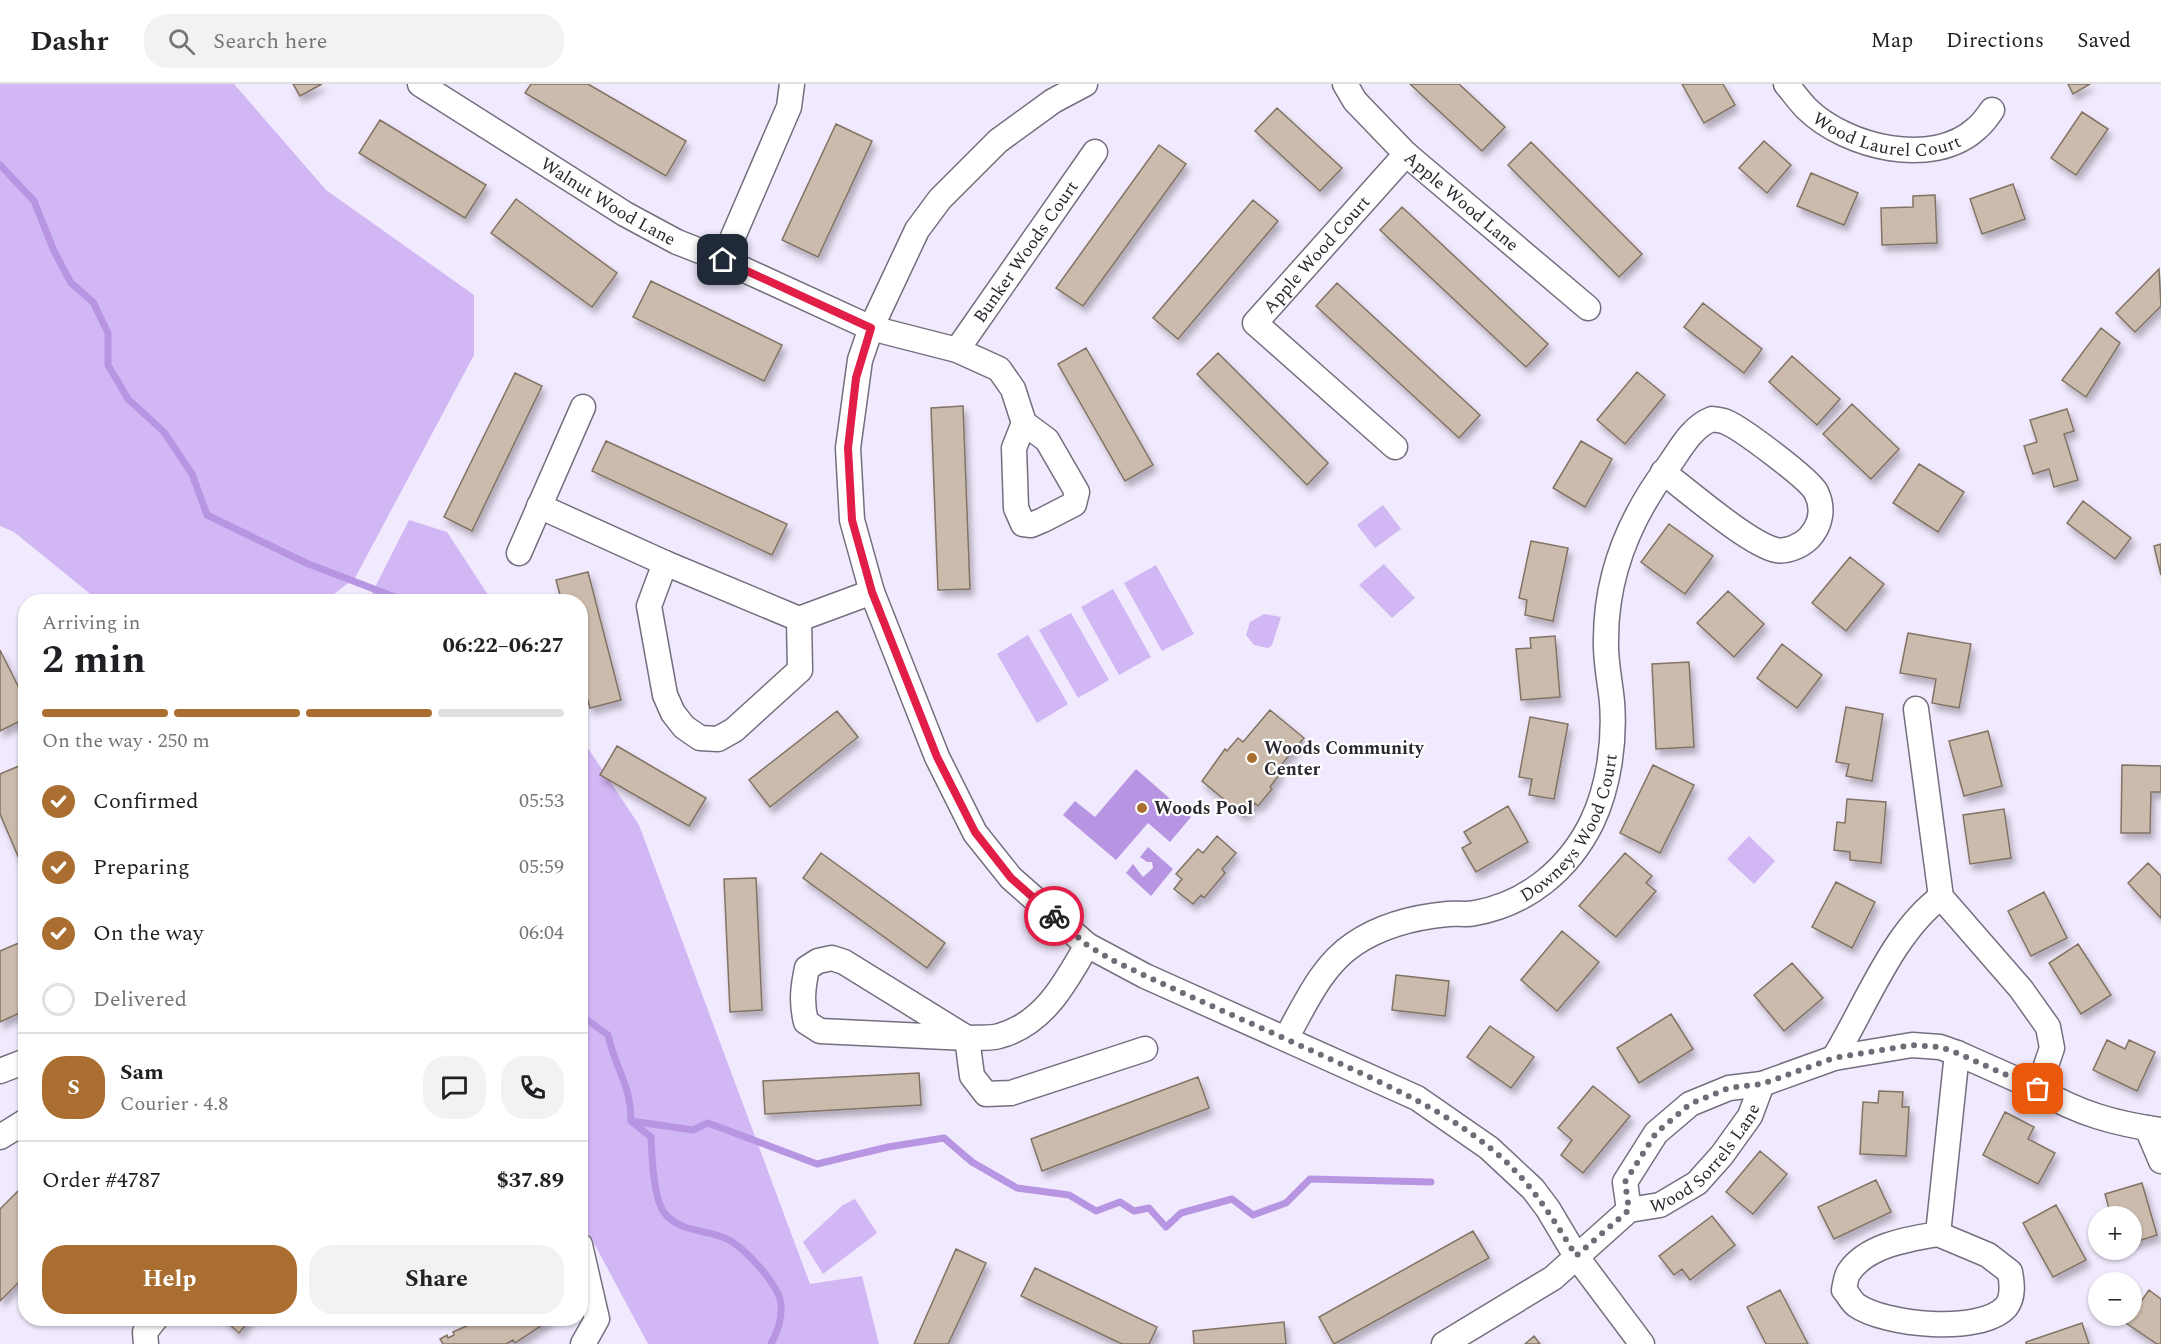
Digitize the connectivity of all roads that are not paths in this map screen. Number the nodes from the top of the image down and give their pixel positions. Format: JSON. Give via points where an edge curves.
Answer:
{"nodes":[{"id":1,"x":420,"y":84,"type":"edge"},
{"id":2,"x":792,"y":84,"type":"edge"},
{"id":3,"x":1085,"y":84,"type":"edge"},
{"id":4,"x":1345,"y":84,"type":"edge"},
{"id":5,"x":1786,"y":84,"type":"edge"},
{"id":6,"x":1992,"y":110,"type":"dead end"},
{"id":7,"x":1095,"y":152,"type":"dead end"},
{"id":8,"x":1406,"y":154,"type":"junction"},
{"id":9,"x":723,"y":260,"type":"junction"},
{"id":10,"x":1588,"y":308,"type":"dead end"},
{"id":11,"x":871,"y":328,"type":"junction"},
{"id":12,"x":957,"y":350,"type":"junction"},
{"id":13,"x":583,"y":406,"type":"dead end"},
{"id":14,"x":1024,"y":423,"type":"dead end"},
{"id":15,"x":1395,"y":447,"type":"dead end"},
{"id":16,"x":1664,"y":472,"type":"junction"},
{"id":17,"x":539,"y":506,"type":"junction"},
{"id":18,"x":519,"y":553,"type":"dead end"},
{"id":19,"x":665,"y":563,"type":"junction"},
{"id":20,"x":872,"y":592,"type":"junction"},
{"id":21,"x":799,"y":619,"type":"junction"},
{"id":22,"x":1916,"y":709,"type":"dead end"},
{"id":23,"x":1941,"y":897,"type":"junction"},
{"id":24,"x":1087,"y":945,"type":"junction"},
{"id":25,"x":967,"y":1038,"type":"junction"},
{"id":26,"x":1286,"y":1038,"type":"junction"},
{"id":27,"x":1145,"y":1049,"type":"dead end"},
{"id":28,"x":1957,"y":1053,"type":"junction"},
{"id":29,"x":1834,"y":1058,"type":"junction"},
{"id":30,"x":18,"y":1064,"type":"edge"},
{"id":31,"x":0,"y":1071,"type":"edge"},
{"id":32,"x":1762,"y":1084,"type":"junction"},
{"id":33,"x":2038,"y":1089,"type":"junction"},
{"id":34,"x":18,"y":1126,"type":"edge"},
{"id":35,"x":2154,"y":1129,"type":"edge"},
{"id":36,"x":0,"y":1137,"type":"edge"},
{"id":37,"x":2161,"y":1161,"type":"edge"},
{"id":38,"x":1629,"y":1210,"type":"junction"},
{"id":39,"x":1938,"y":1234,"type":"junction"},
{"id":40,"x":1576,"y":1256,"type":"junction"},
{"id":41,"x":588,"y":1280,"type":"edge"},
{"id":42,"x":150,"y":1326,"type":"edge"},
{"id":43,"x":146,"y":1344,"type":"edge"},
{"id":44,"x":583,"y":1344,"type":"edge"},
{"id":45,"x":1444,"y":1344,"type":"edge"},
{"id":46,"x":1642,"y":1344,"type":"edge"}],
"edges":[{"from":1,"to":9,"type":"street","name":"Walnut Wood Lane","via":[[625,214],[677,243]]},
{"from":2,"to":9,"type":"street","via":[[789,107]]},
{"from":3,"to":11,"type":"street","via":[[1053,101],[998,141],[940,199],[918,230]]},
{"from":4,"to":8,"type":"street","name":"Apple Wood Lane","via":[[1355,101]]},
{"from":5,"to":6,"type":"street","name":"Wood Laurel Court","via":[[1807,110],[1829,125],[1881,147],[1918,150],[1955,141],[1977,129]]},
{"from":7,"to":12,"type":"street","name":"Bunker Woods Court"},
{"from":8,"to":10,"type":"street","name":"Apple Wood Lane"},
{"from":8,"to":15,"type":"street","name":"Apple Wood Court","via":[[1255,323]]},
{"from":9,"to":11,"type":"street","name":"Walnut Wood Lane"},
{"from":11,"to":12,"type":"street","name":"Walnut Wood Lane"},
{"from":11,"to":20,"type":"street","via":[[860,360],[848,448],[852,520]]},
{"from":12,"to":14,"type":"street","name":"Walnut Wood Lane","via":[[999,369],[1013,390]]},
{"from":13,"to":17,"type":"street"},
{"from":16,"to":16,"type":"street","name":"Downeys Wood Court","via":[[1692,432],[1712,419],[1725,421],[1810,484],[1819,500],[1821,516],[1804,543],[1778,551],[1758,543]]},
{"from":16,"to":26,"type":"street","name":"Downeys Wood Court","via":[[1631,525],[1610,587],[1605,642],[1612,739],[1598,807],[1581,842],[1557,872],[1518,899],[1472,914],[1401,922],[1353,945],[1322,976]]},
{"from":17,"to":18,"type":"street"},
{"from":17,"to":19,"type":"street"},
{"from":19,"to":21,"type":"street"},
{"from":19,"to":21,"type":"street","via":[[650,606],[665,695],[684,727],[700,738],[718,739],[734,730],[800,670]]},
{"from":20,"to":21,"type":"street"},
{"from":20,"to":24,"type":"street","via":[[937,757],[975,832],[1011,878]]},
{"from":22,"to":23,"type":"street"},
{"from":23,"to":29,"type":"street","via":[[1903,934]]},
{"from":23,"to":33,"type":"street","via":[[2021,989],[2048,1027],[2052,1048]]},
{"from":24,"to":25,"type":"street","via":[[1054,1000],[1034,1019],[999,1036]]},
{"from":24,"to":26,"type":"street","via":[[1145,976]]},
{"from":25,"to":25,"type":"street","via":[[844,963],[832,958],[807,968],[801,1004],[806,1022],[819,1031]]},
{"from":25,"to":27,"type":"street","via":[[972,1076],[986,1094],[998,1095]]},
{"from":26,"to":40,"type":"street","via":[[1417,1098],[1469,1131],[1533,1189]]},
{"from":28,"to":29,"type":"street","name":"Wood Sorrels Lane","via":[[1912,1045]]},
{"from":28,"to":33,"type":"street","name":"Wood Sorrels Lane"},
{"from":28,"to":39,"type":"street"},
{"from":29,"to":32,"type":"street","name":"Wood Sorrels Lane"},
{"from":30,"to":31,"type":"street"},
{"from":32,"to":38,"type":"street","name":"Wood Sorrels Lane","via":[[1750,1116],[1697,1183],[1660,1205]]},
{"from":32,"to":38,"type":"street","name":"Wood Sorrels Lane","via":[[1729,1088],[1690,1104],[1656,1133],[1625,1182]]},
{"from":33,"to":35,"type":"street","name":"Wood Sorrels Lane","via":[[2068,1107],[2108,1121]]},
{"from":34,"to":36,"type":"street"},
{"from":35,"to":37,"type":"street","name":"Wood Sorrels Lane"},
{"from":38,"to":40,"type":"street","name":"Wood Sorrels Lane"},
{"from":39,"to":39,"type":"street","via":[[1902,1240],[1868,1255],[1848,1272],[1844,1290],[1855,1304],[1888,1318],[1940,1324],[1984,1320],[2006,1306],[2013,1290],[2010,1272],[1988,1255]]},
{"from":40,"to":45,"type":"street","name":"Wood Sorrels Lane","via":[[1553,1278]]},
{"from":40,"to":46,"type":"street"},
{"from":41,"to":44,"type":"street","via":[[597,1319]]},
{"from":42,"to":43,"type":"street","via":[[145,1332]]}]}
